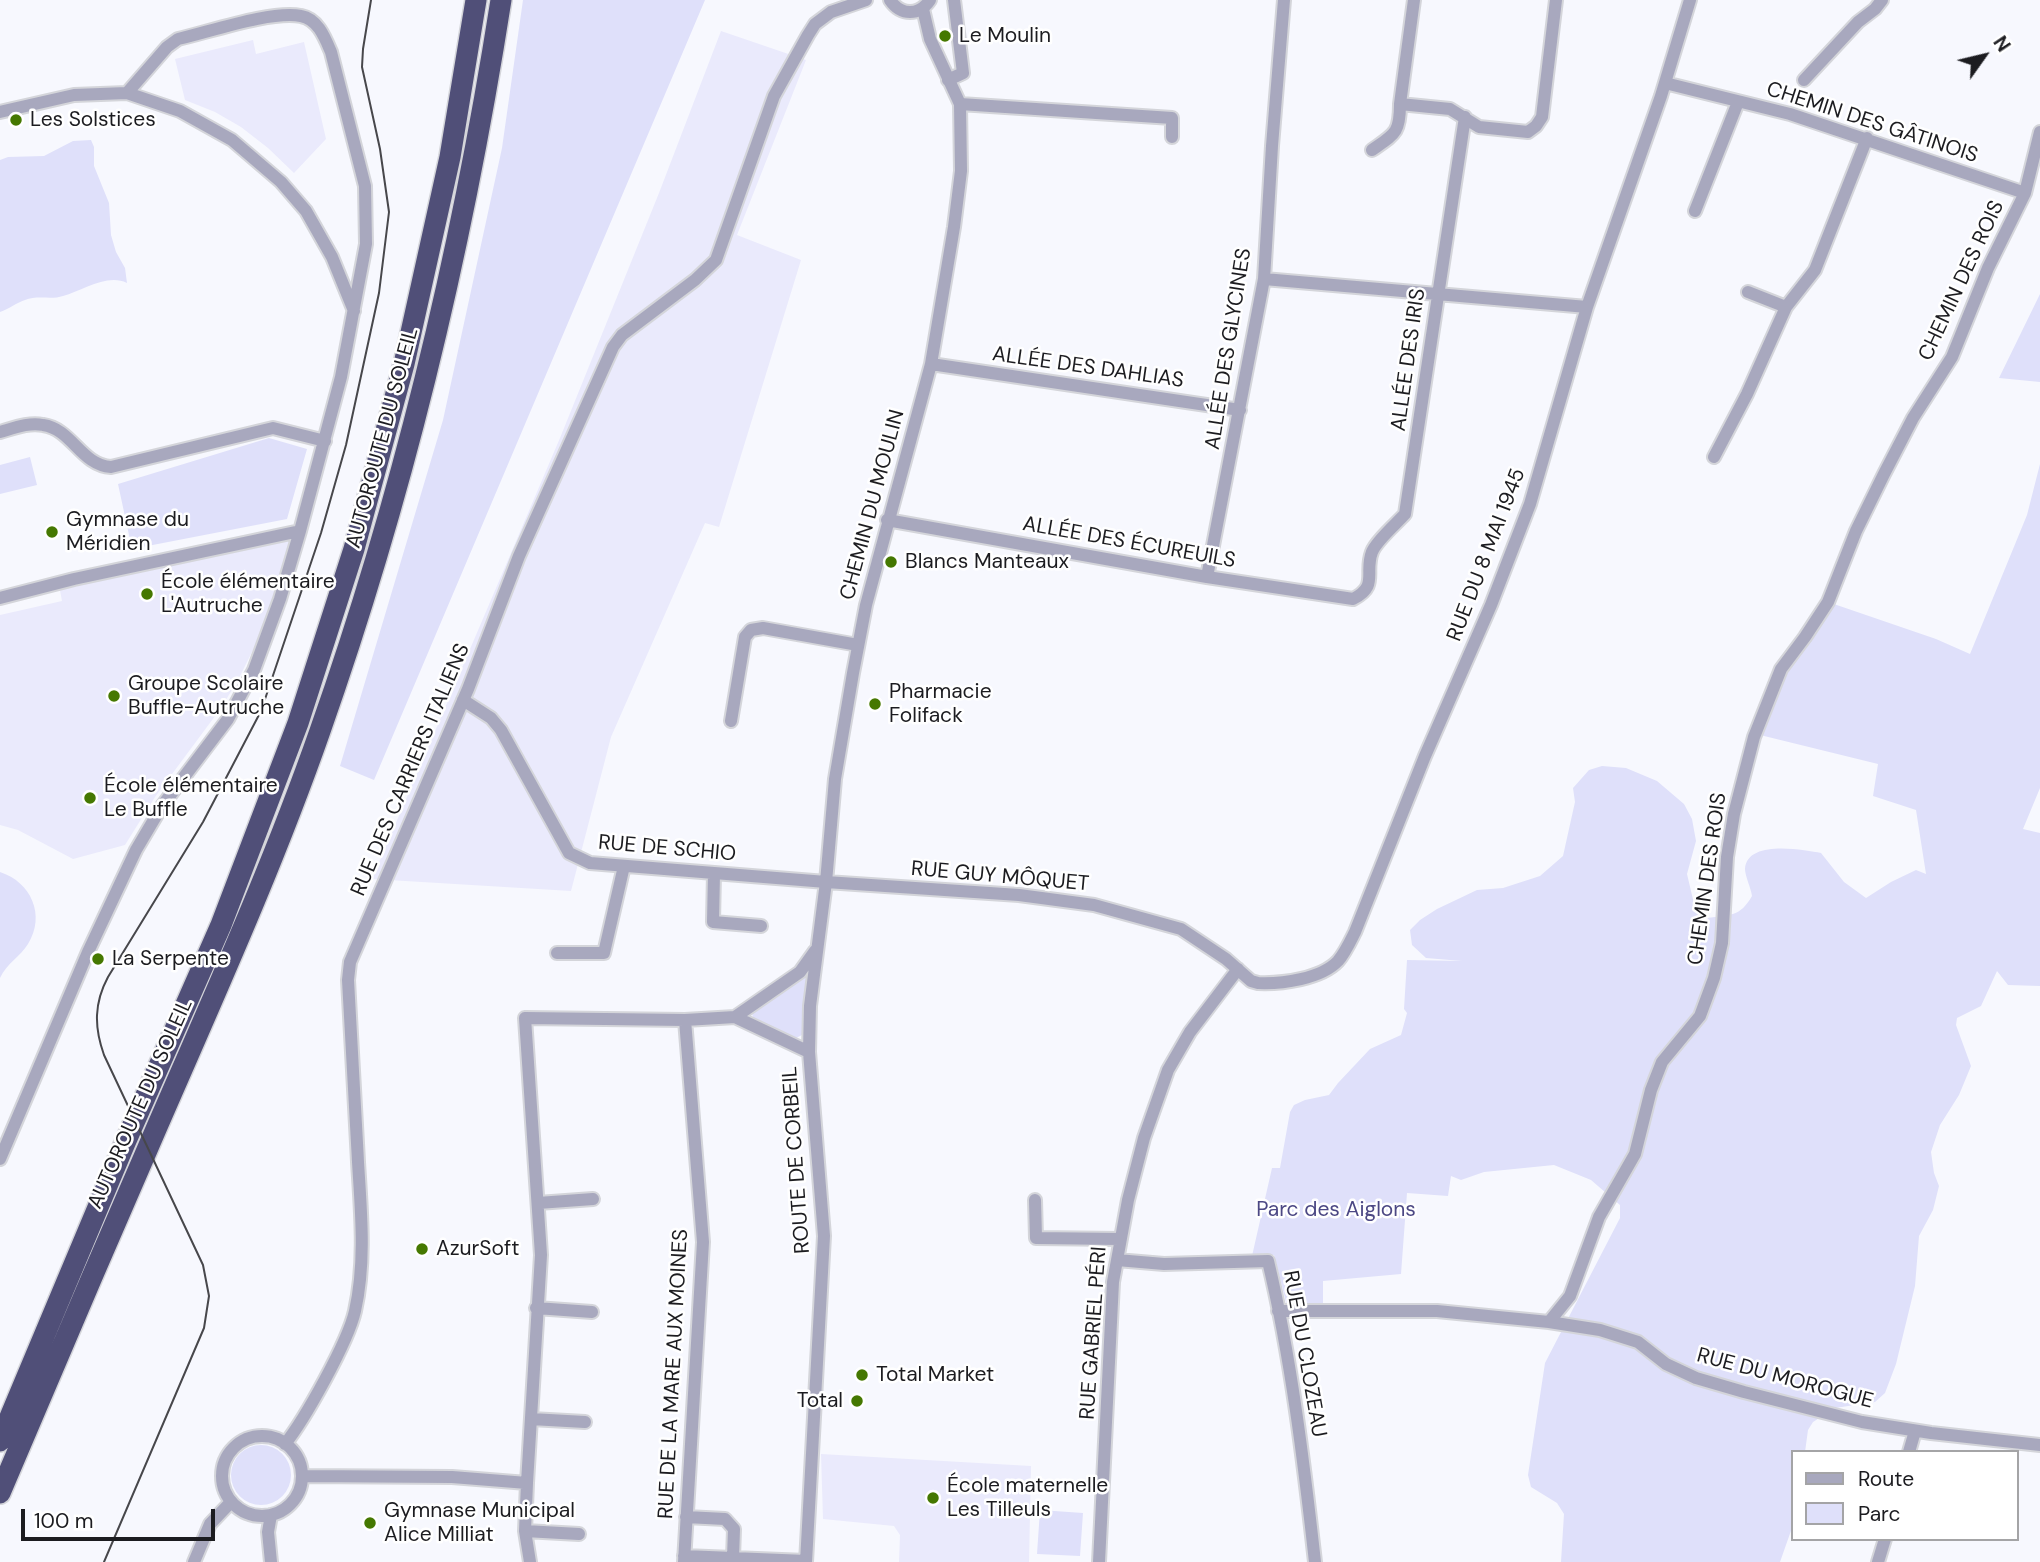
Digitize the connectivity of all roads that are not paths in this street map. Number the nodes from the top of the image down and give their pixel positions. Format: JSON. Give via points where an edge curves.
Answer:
{"nodes":[{"id":1,"x":476,"y":0,"type":"edge"},
{"id":2,"x":501,"y":0,"type":"edge"},
{"id":3,"x":866,"y":0,"type":"edge"},
{"id":4,"x":890,"y":0,"type":"edge"},
{"id":5,"x":954,"y":0,"type":"edge"},
{"id":6,"x":1284,"y":0,"type":"edge"},
{"id":7,"x":1414,"y":0,"type":"edge"},
{"id":8,"x":1556,"y":0,"type":"edge"},
{"id":9,"x":1690,"y":0,"type":"edge"},
{"id":10,"x":1882,"y":0,"type":"edge"},
{"id":11,"x":926,"y":4,"type":"edge"},
{"id":12,"x":948,"y":80,"type":"junction"},
{"id":13,"x":1804,"y":80,"type":"dead end"},
{"id":14,"x":1665,"y":83,"type":"junction"},
{"id":15,"x":127,"y":93,"type":"junction"},
{"id":16,"x":1738,"y":102,"type":"junction"},
{"id":17,"x":960,"y":104,"type":"junction"},
{"id":18,"x":1400,"y":104,"type":"junction"},
{"id":19,"x":0,"y":113,"type":"edge"},
{"id":20,"x":1465,"y":117,"type":"junction"},
{"id":21,"x":2040,"y":132,"type":"edge"},
{"id":22,"x":1172,"y":137,"type":"dead end"},
{"id":23,"x":1867,"y":138,"type":"junction"},
{"id":24,"x":1372,"y":150,"type":"dead end"},
{"id":25,"x":2025,"y":193,"type":"junction"},
{"id":26,"x":1695,"y":211,"type":"dead end"},
{"id":27,"x":1264,"y":279,"type":"junction"},
{"id":28,"x":1748,"y":292,"type":"dead end"},
{"id":29,"x":1438,"y":293,"type":"junction"},
{"id":30,"x":1587,"y":307,"type":"junction"},
{"id":31,"x":1786,"y":307,"type":"junction"},
{"id":32,"x":354,"y":311,"type":"junction"},
{"id":33,"x":931,"y":364,"type":"junction"},
{"id":34,"x":1240,"y":410,"type":"junction"},
{"id":35,"x":0,"y":432,"type":"edge"},
{"id":36,"x":325,"y":441,"type":"junction"},
{"id":37,"x":1714,"y":457,"type":"dead end"},
{"id":38,"x":887,"y":520,"type":"junction"},
{"id":39,"x":300,"y":531,"type":"junction"},
{"id":40,"x":1207,"y":577,"type":"junction"},
{"id":41,"x":1363,"y":594,"type":"joint"},
{"id":42,"x":0,"y":598,"type":"edge"},
{"id":43,"x":858,"y":645,"type":"junction"},
{"id":44,"x":463,"y":701,"type":"junction"},
{"id":45,"x":731,"y":721,"type":"dead end"},
{"id":46,"x":624,"y":866,"type":"junction"},
{"id":47,"x":714,"y":873,"type":"junction"},
{"id":48,"x":826,"y":883,"type":"junction"},
{"id":49,"x":761,"y":926,"type":"dead end"},
{"id":50,"x":817,"y":949,"type":"junction"},
{"id":51,"x":556,"y":953,"type":"dead end"},
{"id":52,"x":1238,"y":969,"type":"junction"},
{"id":53,"x":735,"y":1017,"type":"junction"},
{"id":54,"x":685,"y":1020,"type":"junction"},
{"id":55,"x":809,"y":1052,"type":"junction"},
{"id":56,"x":0,"y":1158,"type":"edge"},
{"id":57,"x":593,"y":1199,"type":"dead end"},
{"id":58,"x":1035,"y":1200,"type":"dead end"},
{"id":59,"x":538,"y":1203,"type":"junction"},
{"id":60,"x":1120,"y":1239,"type":"junction"},
{"id":61,"x":1117,"y":1260,"type":"junction"},
{"id":62,"x":536,"y":1308,"type":"junction"},
{"id":63,"x":1278,"y":1311,"type":"junction"},
{"id":64,"x":592,"y":1312,"type":"dead end"},
{"id":65,"x":1549,"y":1322,"type":"junction"},
{"id":66,"x":20,"y":1395,"type":"junction"},
{"id":67,"x":0,"y":1415,"type":"edge"},
{"id":68,"x":531,"y":1419,"type":"junction"},
{"id":69,"x":585,"y":1422,"type":"dead end"},
{"id":70,"x":1915,"y":1431,"type":"junction"},
{"id":71,"x":0,"y":1441,"type":"edge"},
{"id":72,"x":285,"y":1444,"type":"junction"},
{"id":73,"x":2040,"y":1445,"type":"edge"},
{"id":74,"x":1910,"y":1450,"type":"edge"},
{"id":75,"x":302,"y":1476,"type":"junction"},
{"id":76,"x":527,"y":1483,"type":"junction"},
{"id":77,"x":0,"y":1493,"type":"edge"},
{"id":78,"x":231,"y":1502,"type":"junction"},
{"id":79,"x":271,"y":1515,"type":"junction"},
{"id":80,"x":686,"y":1517,"type":"junction"},
{"id":81,"x":526,"y":1531,"type":"junction"},
{"id":82,"x":579,"y":1534,"type":"dead end"},
{"id":83,"x":1884,"y":1541,"type":"edge"},
{"id":84,"x":733,"y":1558,"type":"junction"},
{"id":85,"x":684,"y":1559,"type":"edge"},
{"id":86,"x":194,"y":1562,"type":"edge"},
{"id":87,"x":271,"y":1562,"type":"edge"},
{"id":88,"x":530,"y":1562,"type":"edge"},
{"id":89,"x":806,"y":1562,"type":"edge"},
{"id":90,"x":1099,"y":1562,"type":"edge"},
{"id":91,"x":1315,"y":1562,"type":"edge"},
{"id":92,"x":1878,"y":1562,"type":"edge"}],
"edges":[{"from":1,"to":66,"type":"highway","name":"AUTOROUTE DU SOLEIL","via":[[450,157],[404,364],[354,549],[299,723],[221,925]]},
{"from":2,"to":77,"type":"highway","name":"AUTOROUTE DU SOLEIL","via":[[465,208],[430,361],[397,490],[344,660],[271,863]]},
{"from":3,"to":44,"type":"street","name":"RUE DES CARRIERS ITALIENS","via":[[831,12],[816,24],[775,96],[716,260],[613,347],[519,556]]},
{"from":4,"to":11,"type":"street","via":[[902,11],[916,12]]},
{"from":5,"to":12,"type":"street","via":[[963,73]]},
{"from":6,"to":27,"type":"street","name":"ALLÉE DES GLYCINES"},
{"from":7,"to":18,"type":"street"},
{"from":8,"to":20,"type":"street","via":[[1542,117],[1536,126],[1528,132],[1479,127]]},
{"from":9,"to":14,"type":"street","name":"RUE DU 8 MAI 1945"},
{"from":10,"to":13,"type":"street"},
{"from":11,"to":12,"type":"street","via":[[930,39]]},
{"from":12,"to":17,"type":"street"},
{"from":14,"to":16,"type":"street","name":"CHEMIN DES GÂTINOIS"},
{"from":14,"to":30,"type":"street","name":"RUE DU 8 MAI 1945"},
{"from":15,"to":19,"type":"street","via":[[74,95]]},
{"from":15,"to":32,"type":"street","via":[[180,111],[232,139],[281,182],[306,211],[332,257]]},
{"from":15,"to":32,"type":"street","via":[[178,39],[272,17],[301,16],[322,32],[365,186],[366,244]]},
{"from":16,"to":23,"type":"street","name":"CHEMIN DES GÂTINOIS"},
{"from":16,"to":26,"type":"street"},
{"from":17,"to":22,"type":"street","via":[[1172,118]]},
{"from":17,"to":33,"type":"street","name":"CHEMIN DU MOULIN","via":[[961,172]]},
{"from":18,"to":20,"type":"street","via":[[1450,109]]},
{"from":18,"to":24,"type":"street","via":[[1395,133]]},
{"from":20,"to":29,"type":"street","name":"ALLÉE DES IRIS"},
{"from":21,"to":25,"type":"street","name":"CHEMIN DES ROIS"},
{"from":23,"to":25,"type":"street","name":"CHEMIN DES GÂTINOIS"},
{"from":23,"to":31,"type":"street","via":[[1815,270]]},
{"from":25,"to":65,"type":"street","name":"CHEMIN DES ROIS","via":[[1951,357],[1913,418],[1856,531],[1828,602],[1780,669],[1754,737],[1734,814],[1722,943],[1714,978],[1700,1016],[1662,1062],[1635,1154],[1599,1217],[1570,1296]]},
{"from":27,"to":29,"type":"street"},
{"from":27,"to":34,"type":"street","name":"ALLÉE DES GLYCINES"},
{"from":28,"to":31,"type":"street"},
{"from":29,"to":30,"type":"street"},
{"from":29,"to":41,"type":"street","name":"ALLÉE DES IRIS","via":[[1405,514],[1373,551],[1369,587]]},
{"from":30,"to":52,"type":"street","name":"RUE DU 8 MAI 1945","via":[[1530,504],[1348,947],[1331,967],[1303,978],[1258,983]]},
{"from":31,"to":37,"type":"street"},
{"from":32,"to":36,"type":"street"},
{"from":33,"to":34,"type":"street","name":"ALLÉE DES DAHLIAS"},
{"from":33,"to":38,"type":"street","name":"CHEMIN DU MOULIN"},
{"from":34,"to":40,"type":"street","name":"ALLÉE DES GLYCINES"},
{"from":35,"to":36,"type":"street","via":[[32,424],[50,427],[92,461],[111,467],[273,428]]},
{"from":36,"to":39,"type":"street"},
{"from":38,"to":40,"type":"street","name":"ALLÉE DES ÉCUREUILS"},
{"from":38,"to":43,"type":"street","name":"CHEMIN DU MOULIN"},
{"from":39,"to":42,"type":"street"},
{"from":39,"to":56,"type":"street","via":[[254,670],[228,719],[162,806],[136,850]]},
{"from":40,"to":41,"type":"street","name":"ALLÉE DES ÉCUREUILS","via":[[1353,599]]},
{"from":43,"to":45,"type":"street","via":[[763,628],[751,630],[745,637]]},
{"from":43,"to":48,"type":"street","name":"CHEMIN DU MOULIN","via":[[835,779]]},
{"from":44,"to":46,"type":"street","name":"RUE DE SCHIO","via":[[501,730],[569,853],[590,863]]},
{"from":44,"to":72,"type":"street","name":"RUE DES CARRIERS ITALIENS","via":[[350,962],[361,1276],[354,1314],[337,1354]]},
{"from":46,"to":47,"type":"street","name":"RUE DE SCHIO"},
{"from":46,"to":51,"type":"street","via":[[604,953]]},
{"from":47,"to":48,"type":"street","name":"RUE DE SCHIO"},
{"from":47,"to":49,"type":"street","via":[[713,922]]},
{"from":48,"to":50,"type":"street","name":"ROUTE DE CORBEIL"},
{"from":48,"to":52,"type":"street","name":"RUE GUY MÔQUET","via":[[1019,895],[1094,905],[1181,929]]},
{"from":50,"to":53,"type":"street","via":[[800,972]]},
{"from":50,"to":55,"type":"street","name":"ROUTE DE CORBEIL"},
{"from":52,"to":60,"type":"street","name":"RUE GABRIEL PÉRI","via":[[1190,1032],[1168,1070],[1144,1138]]},
{"from":53,"to":54,"type":"street"},
{"from":53,"to":55,"type":"street"},
{"from":54,"to":59,"type":"street","via":[[526,1018]]},
{"from":54,"to":80,"type":"street","name":"RUE DE LA MARE AUX MOINES","via":[[703,1242]]},
{"from":55,"to":89,"type":"street","name":"ROUTE DE CORBEIL","via":[[824,1236]]},
{"from":57,"to":59,"type":"street"},
{"from":58,"to":60,"type":"street","via":[[1036,1238]]},
{"from":59,"to":62,"type":"street","via":[[541,1255]]},
{"from":60,"to":61,"type":"street","name":"RUE GABRIEL PÉRI"},
{"from":61,"to":63,"type":"street","name":"RUE DU CLOZEAU","via":[[1164,1264],[1268,1261]]},
{"from":61,"to":90,"type":"street","name":"RUE GABRIEL PÉRI"},
{"from":62,"to":64,"type":"street"},
{"from":62,"to":68,"type":"street"},
{"from":63,"to":65,"type":"street","name":"RUE DU MOROGUE","via":[[1437,1311]]},
{"from":63,"to":91,"type":"street","name":"RUE DU CLOZEAU"},
{"from":65,"to":70,"type":"street","name":"RUE DU MOROGUE","via":[[1600,1330],[1637,1342],[1666,1364],[1696,1378],[1862,1422]]},
{"from":66,"to":67,"type":"highway"},
{"from":66,"to":71,"type":"highway","name":"AUTOROUTE DU SOLEIL"},
{"from":68,"to":69,"type":"street"},
{"from":68,"to":76,"type":"street"},
{"from":70,"to":73,"type":"street","name":"RUE DU MOROGUE"},
{"from":70,"to":74,"type":"street"},
{"from":72,"to":75,"type":"street","via":[[294,1452]]},
{"from":72,"to":78,"type":"street","via":[[258,1436],[232,1448],[222,1475]]},
{"from":75,"to":76,"type":"street","via":[[452,1477]]},
{"from":75,"to":79,"type":"street","via":[[293,1501]]},
{"from":76,"to":81,"type":"street"},
{"from":78,"to":79,"type":"street","via":[[242,1511]]},
{"from":78,"to":86,"type":"street","via":[[210,1524]]},
{"from":79,"to":87,"type":"street"},
{"from":80,"to":84,"type":"street","via":[[725,1519],[734,1529]]},
{"from":80,"to":85,"type":"street","name":"RUE DE LA MARE AUX MOINES"},
{"from":81,"to":82,"type":"street"},
{"from":81,"to":88,"type":"street"},
{"from":83,"to":92,"type":"street"},
{"from":84,"to":85,"type":"street"},
{"from":84,"to":89,"type":"street"}]}
